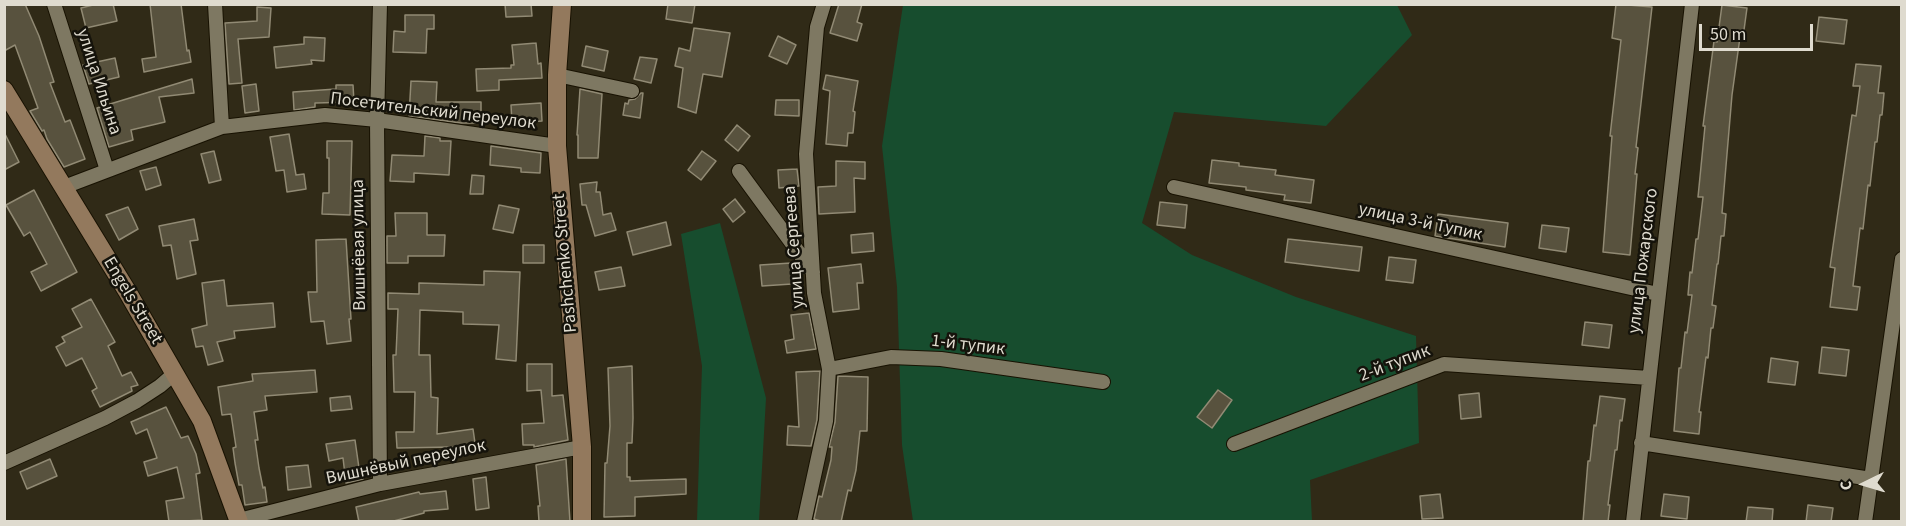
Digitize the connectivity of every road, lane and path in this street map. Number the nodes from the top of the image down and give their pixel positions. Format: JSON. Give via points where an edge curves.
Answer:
{"nodes":[{"id":1,"x":54,"y":4,"type":"edge"},
{"id":2,"x":215,"y":4,"type":"edge"},
{"id":3,"x":380,"y":4,"type":"edge"},
{"id":4,"x":562,"y":4,"type":"edge"},
{"id":5,"x":824,"y":4,"type":"edge"},
{"id":6,"x":1692,"y":4,"type":"edge"},
{"id":7,"x":557,"y":75,"type":"junction"},
{"id":8,"x":4,"y":90,"type":"edge"},
{"id":9,"x":632,"y":91,"type":"dead end"},
{"id":10,"x":377,"y":120,"type":"junction"},
{"id":11,"x":222,"y":127,"type":"junction"},
{"id":12,"x":556,"y":146,"type":"junction"},
{"id":13,"x":107,"y":170,"type":"junction"},
{"id":14,"x":739,"y":171,"type":"dead end"},
{"id":15,"x":64,"y":187,"type":"junction"},
{"id":16,"x":1174,"y":187,"type":"dead end"},
{"id":17,"x":1902,"y":259,"type":"edge"},
{"id":18,"x":813,"y":272,"type":"junction"},
{"id":19,"x":1658,"y":294,"type":"junction"},
{"id":20,"x":1895,"y":361,"type":"edge"},
{"id":21,"x":829,"y":369,"type":"junction"},
{"id":22,"x":175,"y":373,"type":"junction"},
{"id":23,"x":1648,"y":378,"type":"junction"},
{"id":24,"x":1103,"y":382,"type":"dead end"},
{"id":25,"x":1641,"y":443,"type":"junction"},
{"id":26,"x":1233,"y":444,"type":"dead end"},
{"id":27,"x":582,"y":447,"type":"junction"},
{"id":28,"x":4,"y":463,"type":"edge"},
{"id":29,"x":1871,"y":479,"type":"junction"},
{"id":30,"x":380,"y":484,"type":"junction"},
{"id":31,"x":239,"y":521,"type":"edge"},
{"id":32,"x":582,"y":522,"type":"edge"},
{"id":33,"x":804,"y":522,"type":"edge"},
{"id":34,"x":1633,"y":522,"type":"edge"},
{"id":35,"x":1865,"y":522,"type":"edge"}],
"edges":[{"from":1,"to":13,"type":"street","name":"улица Ильина"},
{"from":2,"to":11,"type":"street"},
{"from":3,"to":10,"type":"street","name":"Вишнёвая улица"},
{"from":4,"to":7,"type":"street","name":"Pashchenko Street"},
{"from":5,"to":18,"type":"street","name":"улица Сергеева","via":[[817,27],[806,154]]},
{"from":6,"to":19,"type":"street","name":"улица Пожарского"},
{"from":7,"to":9,"type":"street"},
{"from":7,"to":12,"type":"street","name":"Pashchenko Street"},
{"from":8,"to":15,"type":"street","name":"Engels Street"},
{"from":10,"to":11,"type":"street","name":"Посетительский переулок","via":[[325,116]]},
{"from":10,"to":12,"type":"street","name":"Посетительский переулок"},
{"from":10,"to":30,"type":"street","name":"Вишнёвая улица"},
{"from":11,"to":13,"type":"street","name":"Посетительский переулок"},
{"from":12,"to":27,"type":"street","name":"Pashchenko Street"},
{"from":13,"to":15,"type":"street","name":"Посетительский переулок"},
{"from":14,"to":18,"type":"street"},
{"from":15,"to":22,"type":"street","name":"Engels Street"},
{"from":16,"to":19,"type":"street","name":"улица 3-й Тупик"},
{"from":17,"to":20,"type":"street"},
{"from":18,"to":21,"type":"street","name":"улица Сергеева"},
{"from":19,"to":23,"type":"street","name":"улица Пожарского"},
{"from":20,"to":29,"type":"street"},
{"from":21,"to":24,"type":"street","name":"1-й тупик","via":[[891,357],[941,359]]},
{"from":21,"to":33,"type":"street","name":"улица Сергеева","via":[[826,421]]},
{"from":22,"to":28,"type":"street","via":[[137,401],[105,418]]},
{"from":22,"to":31,"type":"street","name":"Engels Street","via":[[202,421]]},
{"from":23,"to":25,"type":"street","name":"улица Пожарского"},
{"from":23,"to":26,"type":"street","name":"2-й тупик","via":[[1444,364]]},
{"from":25,"to":29,"type":"street"},
{"from":25,"to":34,"type":"street","name":"улица Пожарского"},
{"from":27,"to":30,"type":"street","name":"Вишнёвый переулок"},
{"from":27,"to":32,"type":"street","name":"Pashchenko Street"},
{"from":29,"to":35,"type":"street"},
{"from":30,"to":31,"type":"street","name":"Вишнёвый переулок"}]}
